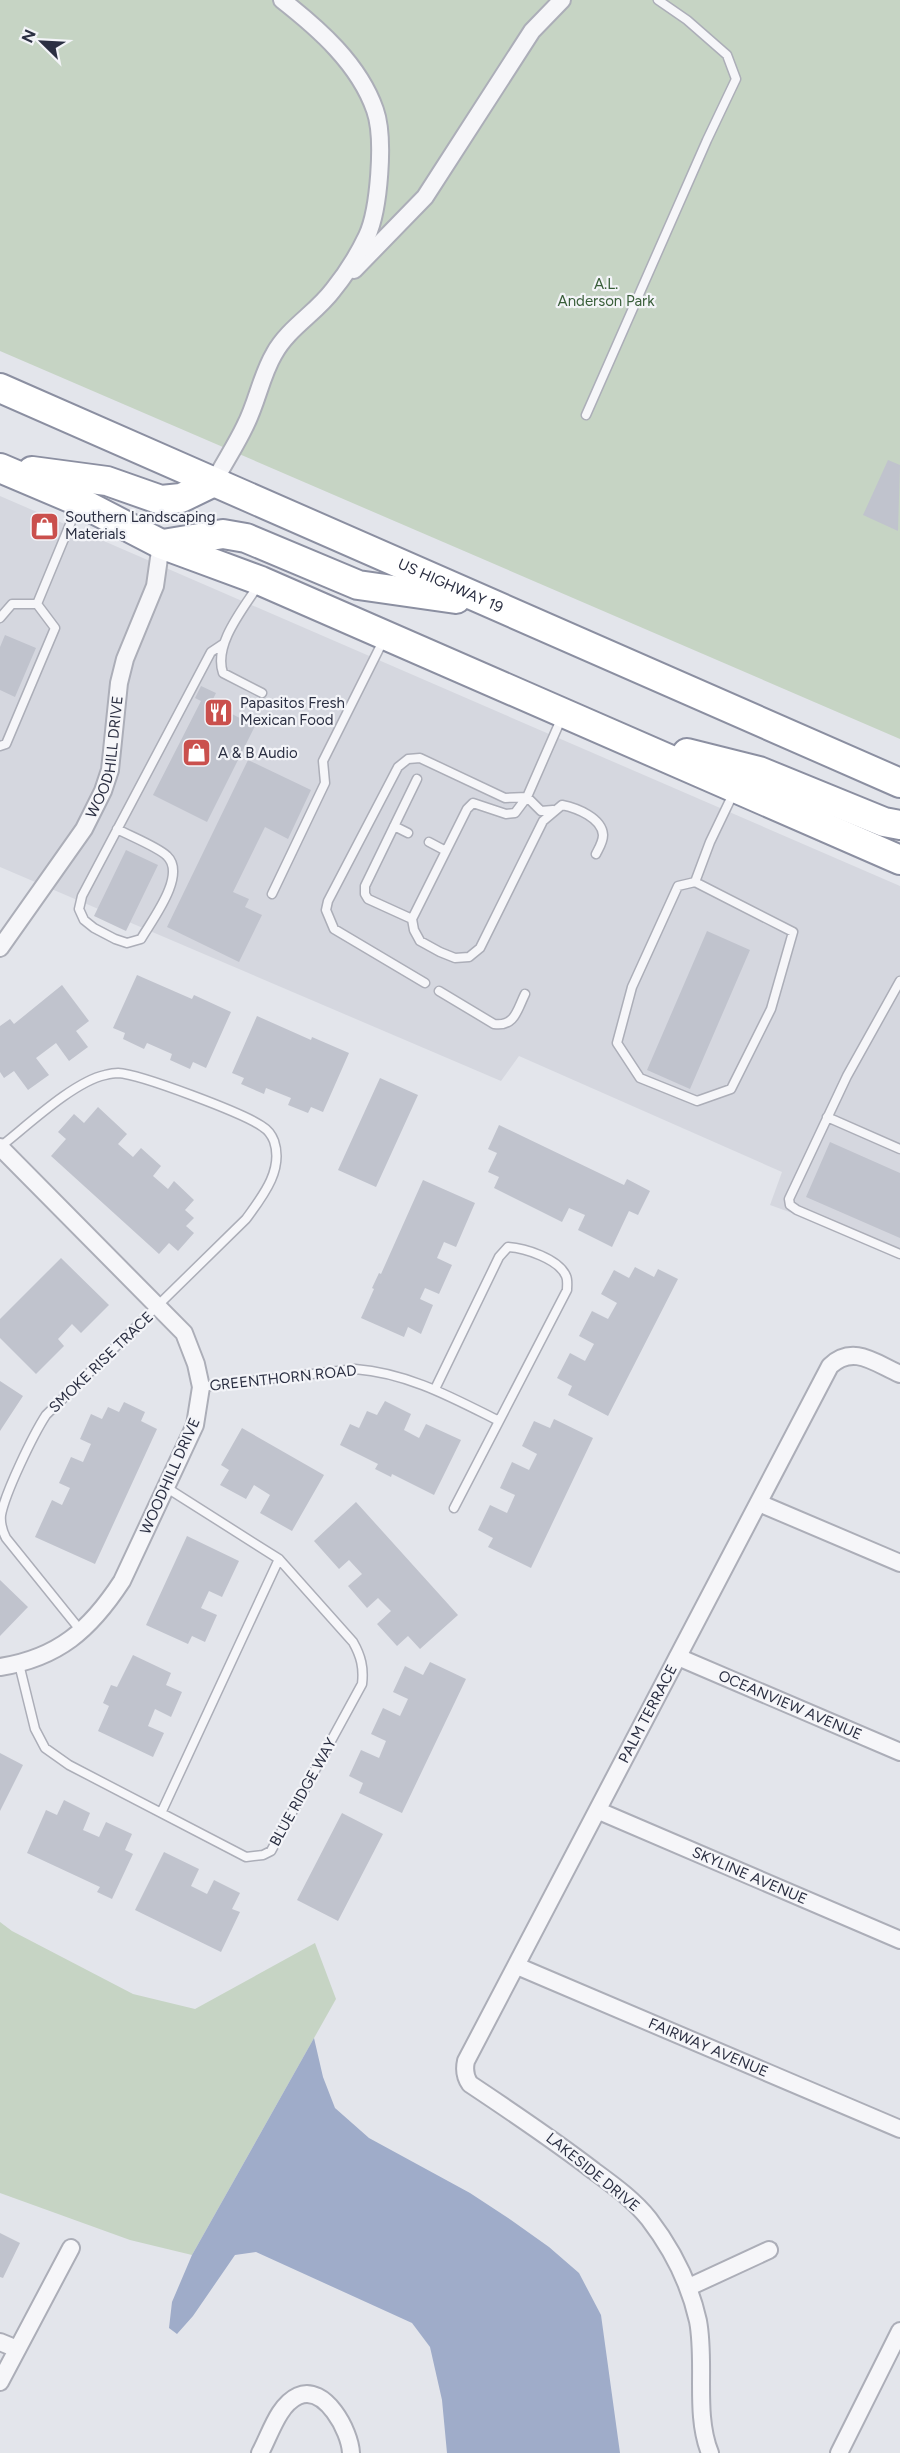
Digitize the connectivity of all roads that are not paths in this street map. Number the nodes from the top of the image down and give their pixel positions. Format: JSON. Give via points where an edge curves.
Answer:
{"nodes":[{"id":1,"x":282,"y":0,"type":"edge"},
{"id":2,"x":562,"y":0,"type":"edge"},
{"id":3,"x":658,"y":0,"type":"edge"},
{"id":4,"x":332,"y":291,"type":"junction"},
{"id":5,"x":0,"y":388,"type":"edge"},
{"id":6,"x":586,"y":415,"type":"dead end"},
{"id":7,"x":0,"y":467,"type":"edge"},
{"id":8,"x":214,"y":482,"type":"junction"},
{"id":9,"x":80,"y":502,"type":"junction"},
{"id":10,"x":160,"y":544,"type":"junction"},
{"id":11,"x":261,"y":581,"type":"junction"},
{"id":12,"x":37,"y":604,"type":"junction"},
{"id":13,"x":491,"y":604,"type":"junction"},
{"id":14,"x":0,"y":618,"type":"edge"},
{"id":15,"x":385,"y":636,"type":"junction"},
{"id":16,"x":223,"y":644,"type":"junction"},
{"id":17,"x":262,"y":693,"type":"dead end"},
{"id":18,"x":563,"y":714,"type":"junction"},
{"id":19,"x":606,"y":733,"type":"junction"},
{"id":20,"x":0,"y":746,"type":"edge"},
{"id":21,"x":417,"y":779,"type":"dead end"},
{"id":22,"x":900,"y":783,"type":"edge"},
{"id":23,"x":736,"y":789,"type":"junction"},
{"id":24,"x":527,"y":797,"type":"junction"},
{"id":25,"x":553,"y":810,"type":"junction"},
{"id":26,"x":900,"y":825,"type":"edge"},
{"id":27,"x":394,"y":826,"type":"junction"},
{"id":28,"x":117,"y":829,"type":"junction"},
{"id":29,"x":408,"y":833,"type":"dead end"},
{"id":30,"x":429,"y":842,"type":"dead end"},
{"id":31,"x":446,"y":851,"type":"junction"},
{"id":32,"x":596,"y":854,"type":"dead end"},
{"id":33,"x":900,"y":860,"type":"edge"},
{"id":34,"x":695,"y":882,"type":"junction"},
{"id":35,"x":272,"y":894,"type":"dead end"},
{"id":36,"x":412,"y":919,"type":"junction"},
{"id":37,"x":0,"y":948,"type":"edge"},
{"id":38,"x":900,"y":981,"type":"edge"},
{"id":39,"x":425,"y":983,"type":"dead end"},
{"id":40,"x":439,"y":991,"type":"dead end"},
{"id":41,"x":525,"y":994,"type":"dead end"},
{"id":42,"x":827,"y":1117,"type":"junction"},
{"id":43,"x":0,"y":1147,"type":"edge"},
{"id":44,"x":900,"y":1149,"type":"edge"},
{"id":45,"x":900,"y":1254,"type":"edge"},
{"id":46,"x":158,"y":1306,"type":"junction"},
{"id":47,"x":900,"y":1374,"type":"edge"},
{"id":48,"x":201,"y":1387,"type":"junction"},
{"id":49,"x":435,"y":1389,"type":"junction"},
{"id":50,"x":500,"y":1421,"type":"junction"},
{"id":51,"x":167,"y":1488,"type":"junction"},
{"id":52,"x":759,"y":1503,"type":"junction"},
{"id":53,"x":454,"y":1508,"type":"dead end"},
{"id":54,"x":279,"y":1559,"type":"junction"},
{"id":55,"x":900,"y":1563,"type":"edge"},
{"id":56,"x":81,"y":1632,"type":"junction"},
{"id":57,"x":678,"y":1657,"type":"junction"},
{"id":58,"x":19,"y":1664,"type":"junction"},
{"id":59,"x":0,"y":1667,"type":"edge"},
{"id":60,"x":900,"y":1752,"type":"edge"},
{"id":61,"x":162,"y":1811,"type":"junction"},
{"id":62,"x":599,"y":1811,"type":"junction"},
{"id":63,"x":900,"y":1940,"type":"edge"},
{"id":64,"x":517,"y":1966,"type":"junction"},
{"id":65,"x":466,"y":2061,"type":"joint"},
{"id":66,"x":900,"y":2129,"type":"edge"},
{"id":67,"x":71,"y":2248,"type":"dead end"},
{"id":68,"x":769,"y":2250,"type":"dead end"},
{"id":69,"x":689,"y":2287,"type":"junction"},
{"id":70,"x":900,"y":2331,"type":"edge"},
{"id":71,"x":0,"y":2342,"type":"edge"},
{"id":72,"x":17,"y":2349,"type":"junction"},
{"id":73,"x":0,"y":2382,"type":"edge"},
{"id":74,"x":260,"y":2453,"type":"edge"},
{"id":75,"x":351,"y":2453,"type":"edge"},
{"id":76,"x":710,"y":2453,"type":"edge"},
{"id":77,"x":839,"y":2453,"type":"edge"}],
"edges":[{"from":1,"to":4,"type":"street","via":[[343,56],[375,111],[380,177],[368,234]]},
{"from":2,"to":4,"type":"street","via":[[520,48],[425,197]]},
{"from":3,"to":6,"type":"lane","via":[[727,55],[736,79]]},
{"from":4,"to":8,"type":"street","via":[[274,353],[246,425]]},
{"from":5,"to":8,"type":"highway","name":"US HIGHWAY 19"},
{"from":7,"to":8,"type":"highway","via":[[107,481],[160,500],[181,498]]},
{"from":7,"to":9,"type":"highway"},
{"from":8,"to":13,"type":"highway","name":"US HIGHWAY 19"},
{"from":9,"to":10,"type":"highway"},
{"from":9,"to":12,"type":"lane"},
{"from":10,"to":11,"type":"highway"},
{"from":10,"to":13,"type":"highway","via":[[223,534],[246,538],[358,585]]},
{"from":10,"to":37,"type":"street","name":"WOODHILL DRIVE","via":[[155,586],[119,683],[110,770],[103,791],[84,829]]},
{"from":11,"to":15,"type":"highway"},
{"from":11,"to":16,"type":"lane"},
{"from":12,"to":14,"type":"lane","via":[[12,604]]},
{"from":12,"to":20,"type":"lane","via":[[55,628],[6,744]]},
{"from":13,"to":22,"type":"highway","name":"US HIGHWAY 19"},
{"from":15,"to":18,"type":"highway"},
{"from":15,"to":35,"type":"lane","via":[[323,761],[325,783]]},
{"from":16,"to":17,"type":"lane","via":[[219,663],[223,673]]},
{"from":16,"to":28,"type":"lane","via":[[211,652]]},
{"from":18,"to":19,"type":"highway"},
{"from":18,"to":24,"type":"lane"},
{"from":19,"to":23,"type":"highway"},
{"from":19,"to":26,"type":"highway","via":[[759,771]]},
{"from":21,"to":27,"type":"lane"},
{"from":23,"to":33,"type":"highway"},
{"from":23,"to":34,"type":"lane"},
{"from":24,"to":25,"type":"lane","via":[[541,811]]},
{"from":24,"to":31,"type":"lane","via":[[515,813],[506,814],[473,803]]},
{"from":24,"to":39,"type":"lane","via":[[505,798],[420,758],[408,759],[391,779],[326,910],[334,929]]},
{"from":25,"to":32,"type":"lane","via":[[562,805],[571,807],[595,821],[603,834]]},
{"from":25,"to":36,"type":"lane","via":[[543,820],[480,948],[469,957],[455,958],[420,940]]},
{"from":27,"to":29,"type":"lane"},
{"from":27,"to":36,"type":"lane","via":[[365,886],[365,894],[368,899]]},
{"from":28,"to":28,"type":"lane","via":[[82,896],[80,909],[84,920],[94,928],[127,943],[141,939],[174,880],[174,866],[167,855]]},
{"from":30,"to":31,"type":"lane"},
{"from":31,"to":36,"type":"lane"},
{"from":34,"to":34,"type":"lane","via":[[793,932],[771,1009],[731,1089],[697,1101],[640,1078],[617,1043],[632,987],[678,886]]},
{"from":38,"to":42,"type":"lane"},
{"from":40,"to":41,"type":"lane","via":[[494,1024],[504,1025],[512,1021]]},
{"from":42,"to":44,"type":"lane"},
{"from":42,"to":45,"type":"lane","via":[[789,1198],[790,1205]]},
{"from":43,"to":46,"type":"street","name":"WOODHILL DRIVE"},
{"from":43,"to":46,"type":"lane","name":"SMOKE RISE TRACE","via":[[89,1080],[118,1073],[230,1111],[265,1128],[277,1152],[266,1193],[246,1219]]},
{"from":46,"to":48,"type":"street","name":"WOODHILL DRIVE","via":[[184,1333]]},
{"from":46,"to":56,"type":"lane","name":"SMOKE RISE TRACE","via":[[46,1415],[0,1517],[6,1538]]},
{"from":47,"to":52,"type":"street","name":"PALM TERRACE","via":[[854,1354],[830,1366]]},
{"from":48,"to":49,"type":"lane","name":"GREENTHORN ROAD","via":[[355,1369],[386,1372]]},
{"from":48,"to":51,"type":"street","name":"WOODHILL DRIVE","via":[[195,1425]]},
{"from":49,"to":50,"type":"lane","name":"GREENTHORN ROAD"},
{"from":49,"to":50,"type":"lane","via":[[499,1257],[508,1248],[524,1248],[559,1265],[567,1277],[567,1290]]},
{"from":50,"to":53,"type":"lane"},
{"from":51,"to":54,"type":"lane","name":"BLUE RIDGE WAY"},
{"from":51,"to":56,"type":"street","name":"WOODHILL DRIVE","via":[[122,1581]]},
{"from":52,"to":55,"type":"street"},
{"from":52,"to":57,"type":"street","name":"PALM TERRACE"},
{"from":54,"to":61,"type":"lane"},
{"from":54,"to":61,"type":"lane","name":"BLUE RIDGE WAY","via":[[353,1642],[360,1653],[362,1684],[271,1851],[246,1857]]},
{"from":56,"to":58,"type":"street","name":"WOODHILL DRIVE","via":[[51,1653]]},
{"from":57,"to":60,"type":"street","name":"OCEANVIEW AVENUE"},
{"from":57,"to":62,"type":"street","name":"PALM TERRACE"},
{"from":58,"to":59,"type":"street","name":"WOODHILL DRIVE"},
{"from":58,"to":61,"type":"lane","name":"BLUE RIDGE WAY","via":[[34,1729],[45,1748],[69,1766]]},
{"from":62,"to":63,"type":"street","name":"SKYLINE AVENUE"},
{"from":62,"to":64,"type":"street","name":"PALM TERRACE"},
{"from":64,"to":65,"type":"street","name":"PALM TERRACE"},
{"from":64,"to":66,"type":"street","name":"FAIRWAY AVENUE"},
{"from":65,"to":69,"type":"street","name":"LAKESIDE DRIVE","via":[[465,2074],[470,2085],[547,2135],[638,2208],[661,2237]]},
{"from":67,"to":72,"type":"street"},
{"from":68,"to":69,"type":"street"},
{"from":69,"to":76,"type":"street","name":"LAKESIDE DRIVE","via":[[699,2328],[704,2430]]},
{"from":70,"to":77,"type":"street"},
{"from":71,"to":72,"type":"street"},
{"from":72,"to":73,"type":"street"},
{"from":74,"to":75,"type":"street","via":[[285,2406],[298,2396],[309,2394],[328,2404],[343,2424]]}]}
